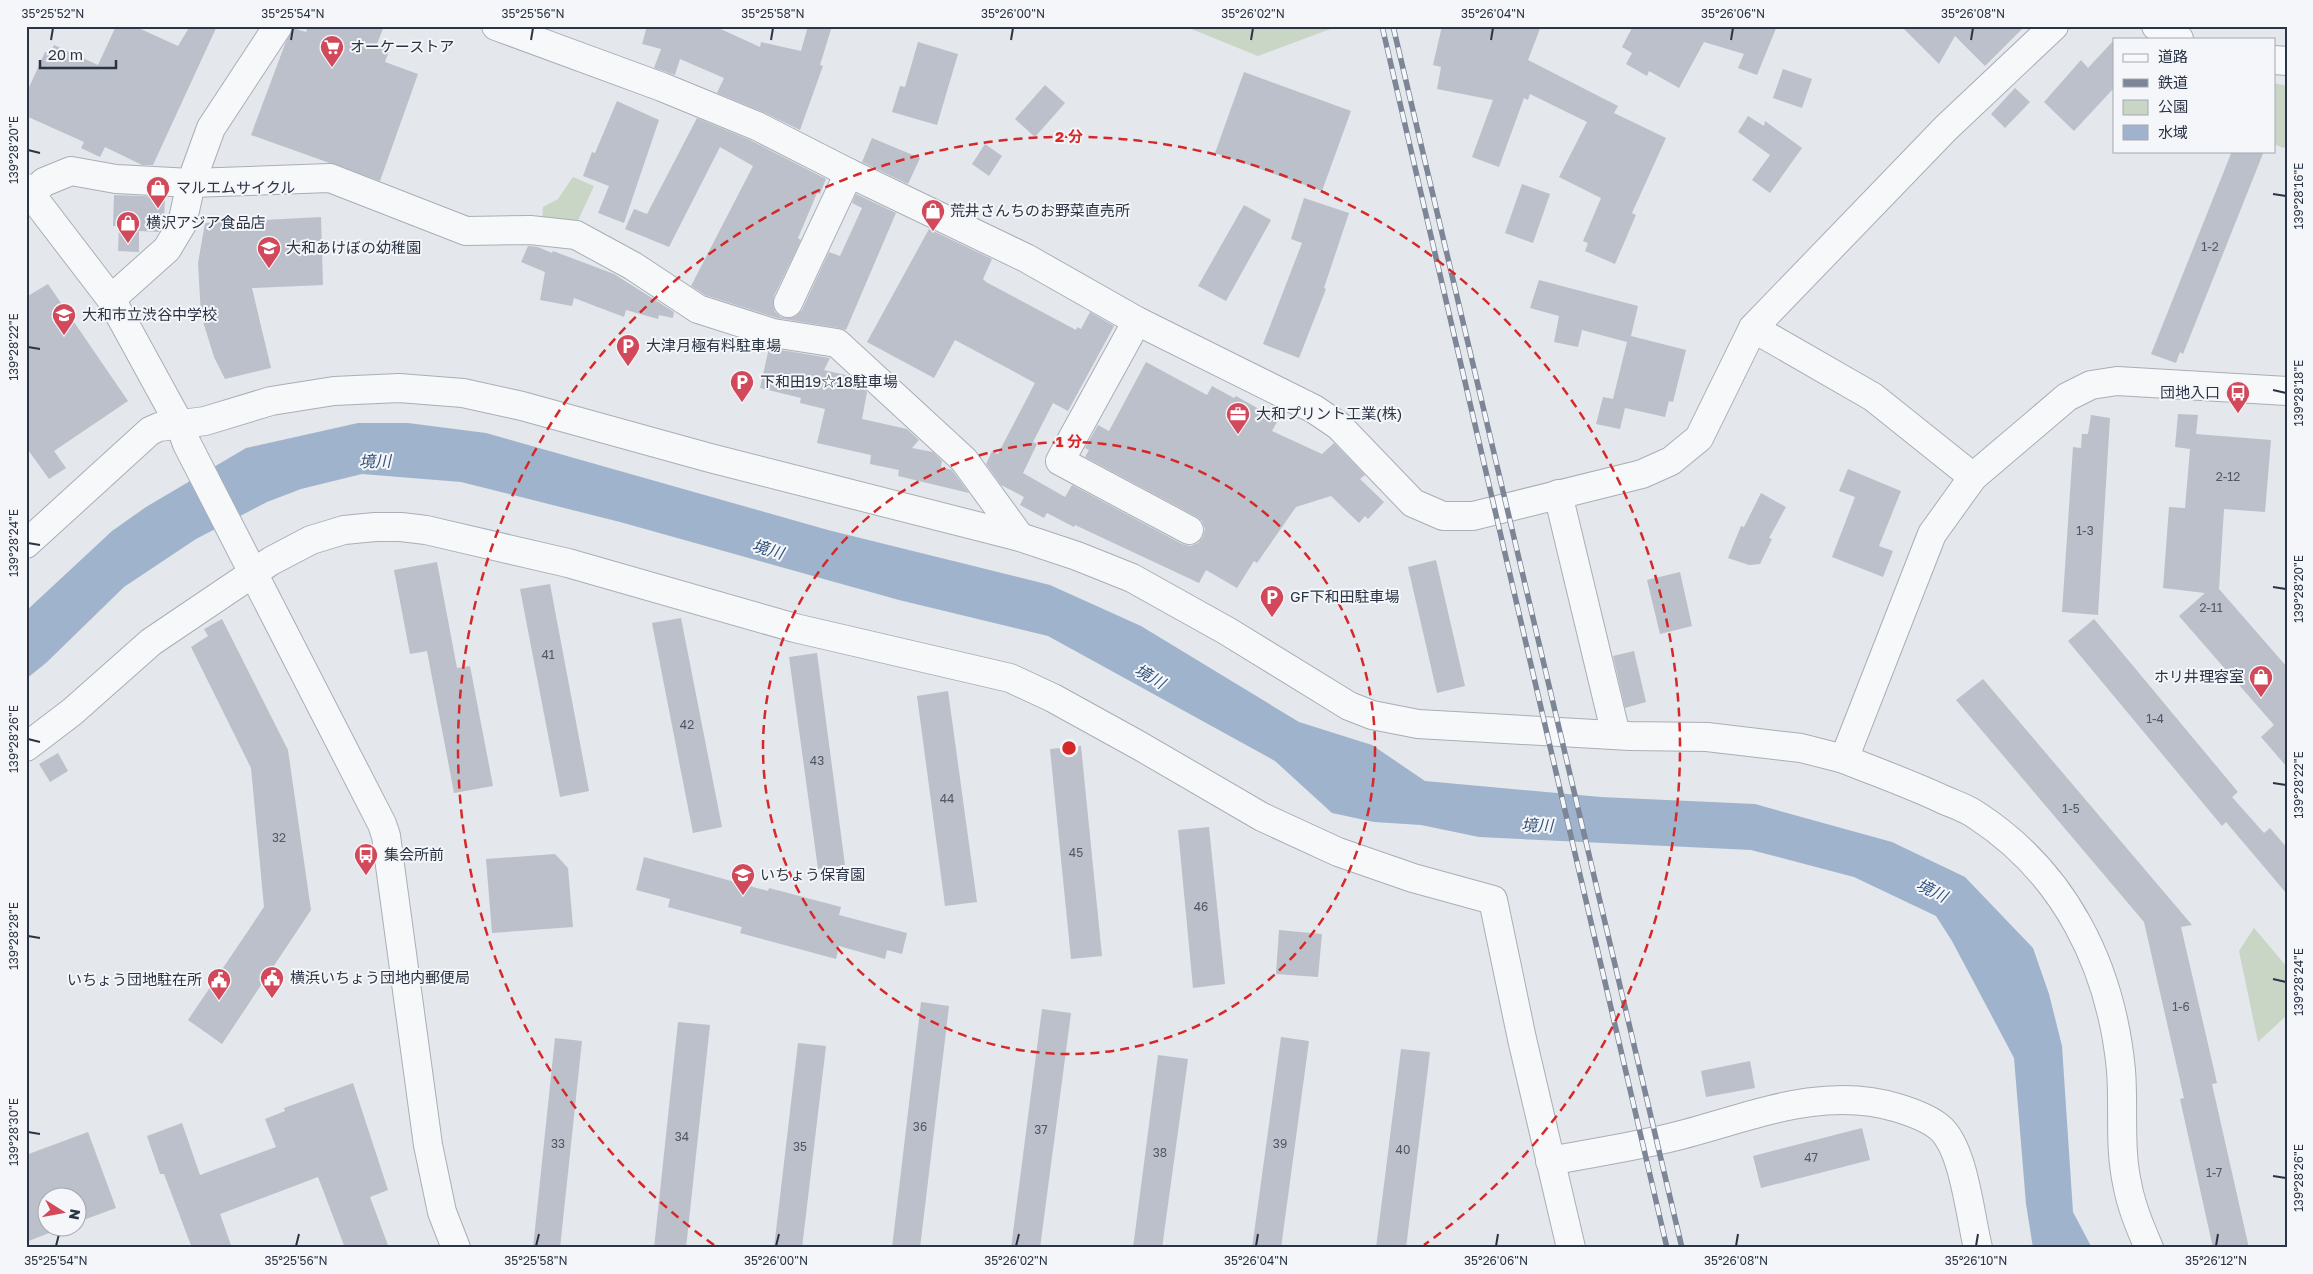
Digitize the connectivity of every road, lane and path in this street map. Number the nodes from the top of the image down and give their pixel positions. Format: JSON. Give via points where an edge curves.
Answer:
{"nodes":[{"id":1,"x":278,"y":26,"type":"edge"},
{"id":2,"x":496,"y":26,"type":"edge"},
{"id":3,"x":2054,"y":26,"type":"edge"},
{"id":4,"x":2156,"y":26,"type":"edge"},
{"id":5,"x":2177,"y":38,"type":"edge"},
{"id":6,"x":850,"y":174,"type":"junction"},
{"id":7,"x":191,"y":183,"type":"junction"},
{"id":8,"x":28,"y":191,"type":"edge"},
{"id":9,"x":111,"y":299,"type":"junction"},
{"id":10,"x":788,"y":303,"type":"dead end"},
{"id":11,"x":1137,"y":320,"type":"junction"},
{"id":12,"x":1753,"y":328,"type":"junction"},
{"id":13,"x":2287,"y":392,"type":"edge"},
{"id":14,"x":184,"y":435,"type":"junction"},
{"id":15,"x":1973,"y":477,"type":"junction"},
{"id":16,"x":1558,"y":494,"type":"junction"},
{"id":17,"x":1189,"y":530,"type":"dead end"},
{"id":18,"x":1020,"y":537,"type":"junction"},
{"id":19,"x":26,"y":544,"type":"edge"},
{"id":20,"x":248,"y":560,"type":"junction"},
{"id":21,"x":1616,"y":735,"type":"junction"},
{"id":22,"x":26,"y":747,"type":"edge"},
{"id":23,"x":1844,"y":759,"type":"junction"},
{"id":24,"x":1550,"y":1161,"type":"junction"},
{"id":25,"x":456,"y":1248,"type":"edge"},
{"id":26,"x":1571,"y":1248,"type":"edge"},
{"id":27,"x":1978,"y":1248,"type":"edge"},
{"id":28,"x":2149,"y":1248,"type":"edge"}],
"edges":[{"from":1,"to":7,"type":"street","via":[[210,128]]},
{"from":2,"to":6,"type":"street","via":[[748,122]]},
{"from":3,"to":12,"type":"street","via":[[1946,128]]},
{"from":4,"to":5,"type":"street"},
{"from":6,"to":10,"type":"street"},
{"from":6,"to":11,"type":"street","via":[[1026,258]]},
{"from":7,"to":8,"type":"street","via":[[116,179],[71,171]]},
{"from":7,"to":9,"type":"street","via":[[182,224],[167,249]]},
{"from":7,"to":18,"type":"street","via":[[330,178],[466,231],[530,230],[576,235],[633,266],[698,309],[773,333],[837,342],[964,460]]},
{"from":8,"to":9,"type":"street"},
{"from":9,"to":14,"type":"street"},
{"from":11,"to":16,"type":"street","via":[[1314,409],[1339,426],[1413,503],[1443,516],[1473,516]]},
{"from":11,"to":17,"type":"street","via":[[1060,461]]},
{"from":12,"to":15,"type":"street","via":[[1873,397]]},
{"from":12,"to":16,"type":"street","via":[[1699,438],[1671,461],[1642,474]]},
{"from":13,"to":15,"type":"street","via":[[2117,381],[2091,385],[2067,397]]},
{"from":14,"to":18,"type":"street","via":[[205,421],[271,401],[334,391],[399,388],[463,393]]},
{"from":14,"to":19,"type":"street","via":[[159,427],[150,431]]},
{"from":14,"to":20,"type":"street"},
{"from":15,"to":23,"type":"street","via":[[1932,534]]},
{"from":16,"to":21,"type":"street"},
{"from":18,"to":21,"type":"street","via":[[1132,578],[1349,706],[1372,715],[1418,724]]},
{"from":20,"to":22,"type":"street","via":[[72,712]]},
{"from":20,"to":24,"type":"street","via":[[344,530],[375,527],[426,530],[568,563],[795,628],[1010,678],[1140,746],[1262,817],[1338,852],[1413,878],[1493,900]]},
{"from":20,"to":25,"type":"street","via":[[386,836],[428,1145],[442,1212]]},
{"from":21,"to":23,"type":"street","via":[[1707,737],[1801,748]]},
{"from":23,"to":28,"type":"street","via":[[1975,814],[2038,868],[2069,908],[2103,980],[2114,1023],[2121,1070],[2126,1183]]},
{"from":24,"to":26,"type":"street"},
{"from":24,"to":27,"type":"street","via":[[1671,1138],[1765,1111],[1832,1098],[1875,1100],[1940,1127],[1956,1149]]}]}
